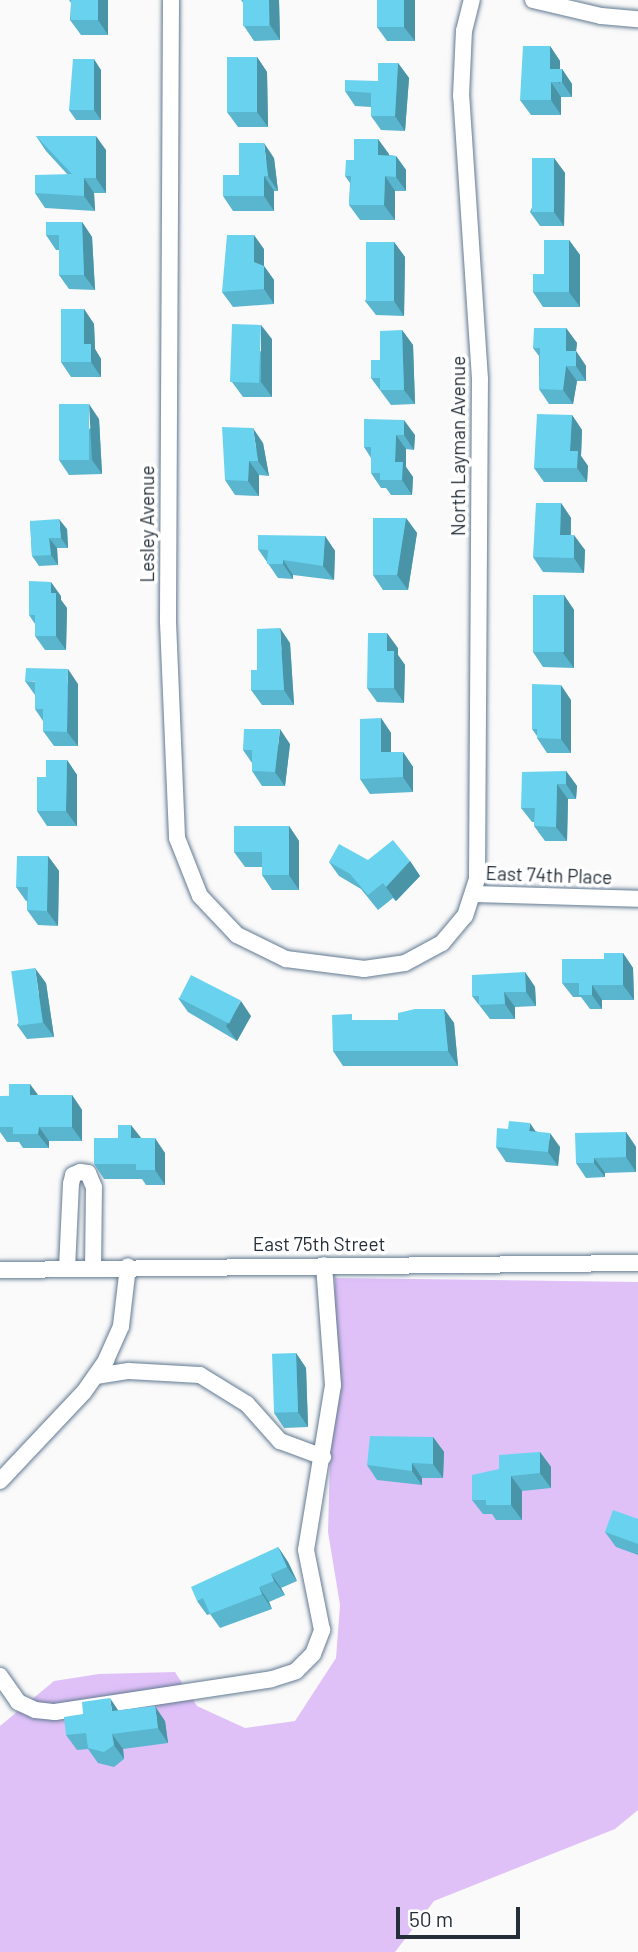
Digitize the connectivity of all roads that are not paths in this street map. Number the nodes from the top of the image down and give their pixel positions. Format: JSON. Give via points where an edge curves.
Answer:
{"nodes":[{"id":1,"x":171,"y":0,"type":"edge"},
{"id":2,"x":472,"y":0,"type":"edge"},
{"id":3,"x":533,"y":0,"type":"edge"},
{"id":4,"x":638,"y":19,"type":"edge"},
{"id":5,"x":474,"y":894,"type":"junction"},
{"id":6,"x":638,"y":899,"type":"edge"},
{"id":7,"x":325,"y":967,"type":"joint"},
{"id":8,"x":638,"y":1263,"type":"edge"},
{"id":9,"x":324,"y":1265,"type":"junction"},
{"id":10,"x":128,"y":1266,"type":"junction"},
{"id":11,"x":93,"y":1267,"type":"junction"},
{"id":12,"x":67,"y":1268,"type":"junction"},
{"id":13,"x":0,"y":1270,"type":"edge"},
{"id":14,"x":96,"y":1376,"type":"junction"},
{"id":15,"x":323,"y":1457,"type":"junction"},
{"id":16,"x":0,"y":1481,"type":"edge"},
{"id":17,"x":0,"y":1676,"type":"edge"}],
"edges":[{"from":1,"to":7,"type":"street","name":"Lesley Avenue","via":[[168,622],[177,838],[189,876],[220,920],[271,954]]},
{"from":2,"to":5,"type":"street","name":"North Layman Avenue","via":[[464,31],[461,96],[480,379]]},
{"from":3,"to":4,"type":"street","via":[[601,16]]},
{"from":5,"to":6,"type":"street","name":"East 74th Place"},
{"from":5,"to":7,"type":"street","name":"East 74th Place","via":[[450,936],[416,959],[379,967]]},
{"from":8,"to":9,"type":"street","name":"East 75th Street"},
{"from":9,"to":10,"type":"street","name":"East 75th Street"},
{"from":9,"to":15,"type":"street","via":[[333,1385]]},
{"from":10,"to":11,"type":"street","name":"East 75th Street"},
{"from":10,"to":14,"type":"street","via":[[121,1326]]},
{"from":11,"to":12,"type":"street","name":"East 75th Street"},
{"from":11,"to":12,"type":"street","via":[[94,1186],[88,1173],[80,1172],[73,1175],[71,1184]]},
{"from":12,"to":13,"type":"street","name":"East 75th Street"},
{"from":14,"to":15,"type":"street","via":[[129,1371],[200,1375],[247,1404],[280,1441]]},
{"from":14,"to":16,"type":"street"},
{"from":15,"to":17,"type":"street","via":[[306,1550],[322,1630],[313,1654],[296,1671],[272,1679],[55,1712],[18,1702]]}]}
